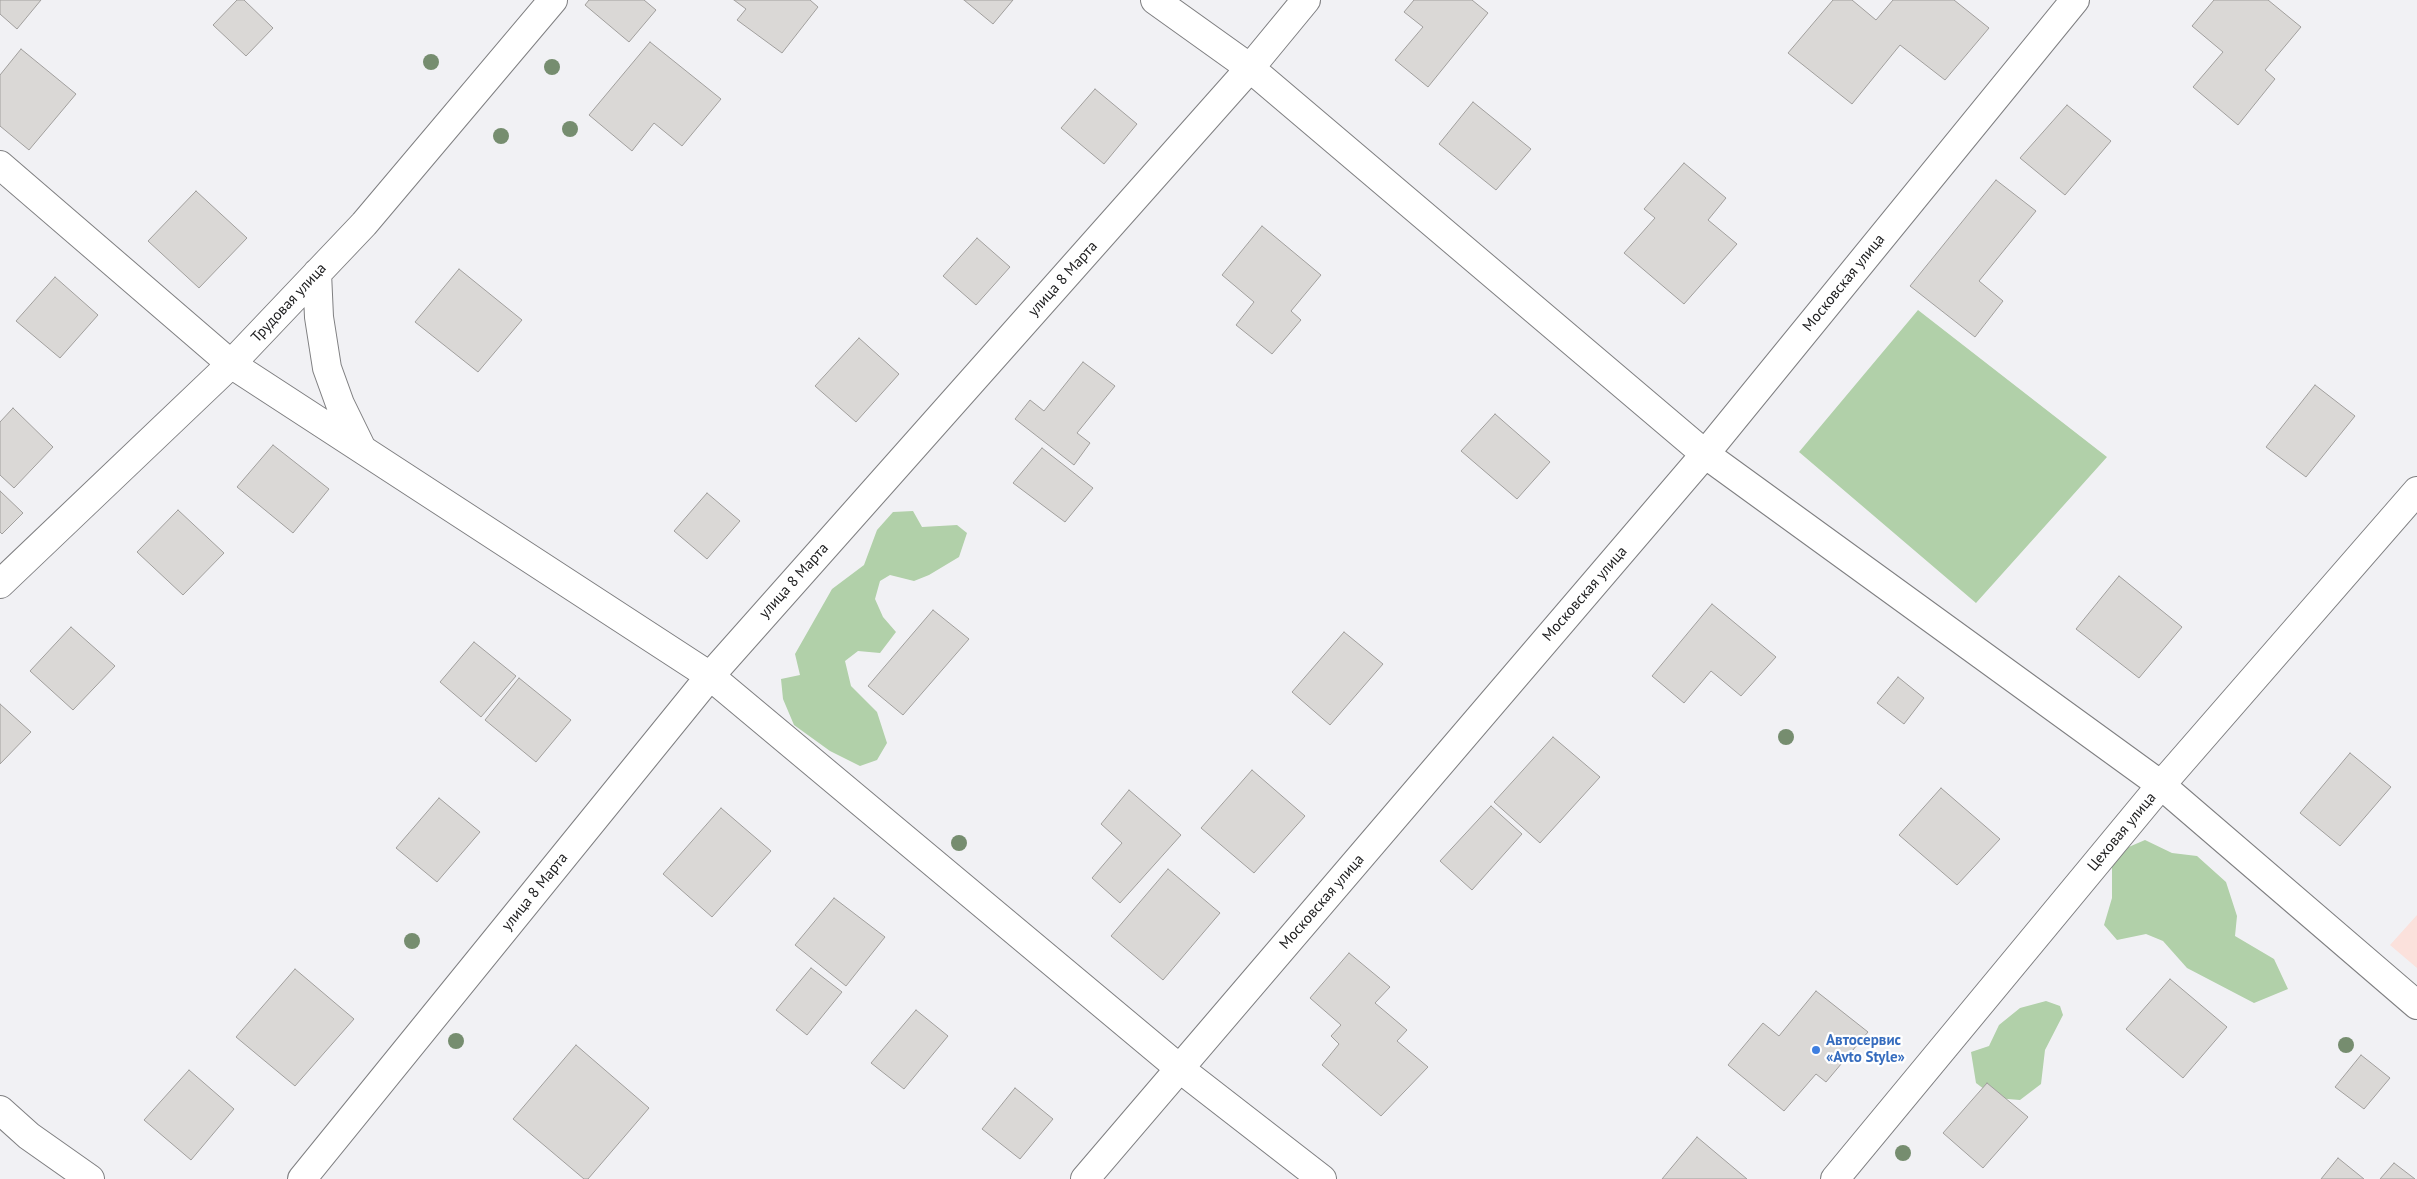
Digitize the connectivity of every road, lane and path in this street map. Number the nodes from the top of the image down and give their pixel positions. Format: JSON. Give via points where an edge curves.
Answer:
{"nodes":[{"id":1,"x":554,"y":0,"type":"edge"},
{"id":2,"x":1155,"y":0,"type":"edge"},
{"id":3,"x":1306,"y":0,"type":"edge"},
{"id":4,"x":2075,"y":0,"type":"edge"},
{"id":5,"x":1250,"y":68,"type":"junction"},
{"id":6,"x":0,"y":165,"type":"edge"},
{"id":7,"x":317,"y":273,"type":"junction"},
{"id":8,"x":231,"y":364,"type":"junction"},
{"id":9,"x":362,"y":449,"type":"junction"},
{"id":10,"x":1705,"y":454,"type":"junction"},
{"id":11,"x":2417,"y":491,"type":"edge"},
{"id":12,"x":0,"y":584,"type":"edge"},
{"id":13,"x":710,"y":676,"type":"junction"},
{"id":14,"x":2161,"y":785,"type":"junction"},
{"id":15,"x":2417,"y":1005,"type":"edge"},
{"id":16,"x":1180,"y":1068,"type":"junction"},
{"id":17,"x":0,"y":1110,"type":"edge"},
{"id":18,"x":90,"y":1179,"type":"edge"},
{"id":19,"x":302,"y":1179,"type":"edge"},
{"id":20,"x":1085,"y":1179,"type":"edge"},
{"id":21,"x":1322,"y":1179,"type":"edge"},
{"id":22,"x":1834,"y":1179,"type":"edge"}],
"edges":[{"from":1,"to":7,"type":"street","name":"Трудовая улица","via":[[364,224]]},
{"from":2,"to":5,"type":"street"},
{"from":3,"to":5,"type":"street","name":"улица 8 Марта"},
{"from":4,"to":10,"type":"street","name":"Московская улица"},
{"from":5,"to":10,"type":"street"},
{"from":5,"to":13,"type":"street","name":"улица 8 Марта"},
{"from":6,"to":8,"type":"street"},
{"from":7,"to":8,"type":"street","name":"Трудовая улица"},
{"from":7,"to":9,"type":"street","via":[[319,317],[328,368],[340,404]]},
{"from":8,"to":9,"type":"street"},
{"from":8,"to":12,"type":"street","name":"Трудовая улица"},
{"from":9,"to":13,"type":"street"},
{"from":10,"to":14,"type":"street"},
{"from":10,"to":16,"type":"street","name":"Московская улица"},
{"from":11,"to":14,"type":"street","name":"Цеховая улица"},
{"from":13,"to":16,"type":"street"},
{"from":13,"to":19,"type":"street","name":"улица 8 Марта"},
{"from":14,"to":15,"type":"street"},
{"from":14,"to":22,"type":"street","name":"Цеховая улица"},
{"from":16,"to":20,"type":"street","name":"Московская улица"},
{"from":16,"to":21,"type":"street"},
{"from":17,"to":18,"type":"street","via":[[29,1136]]}]}
